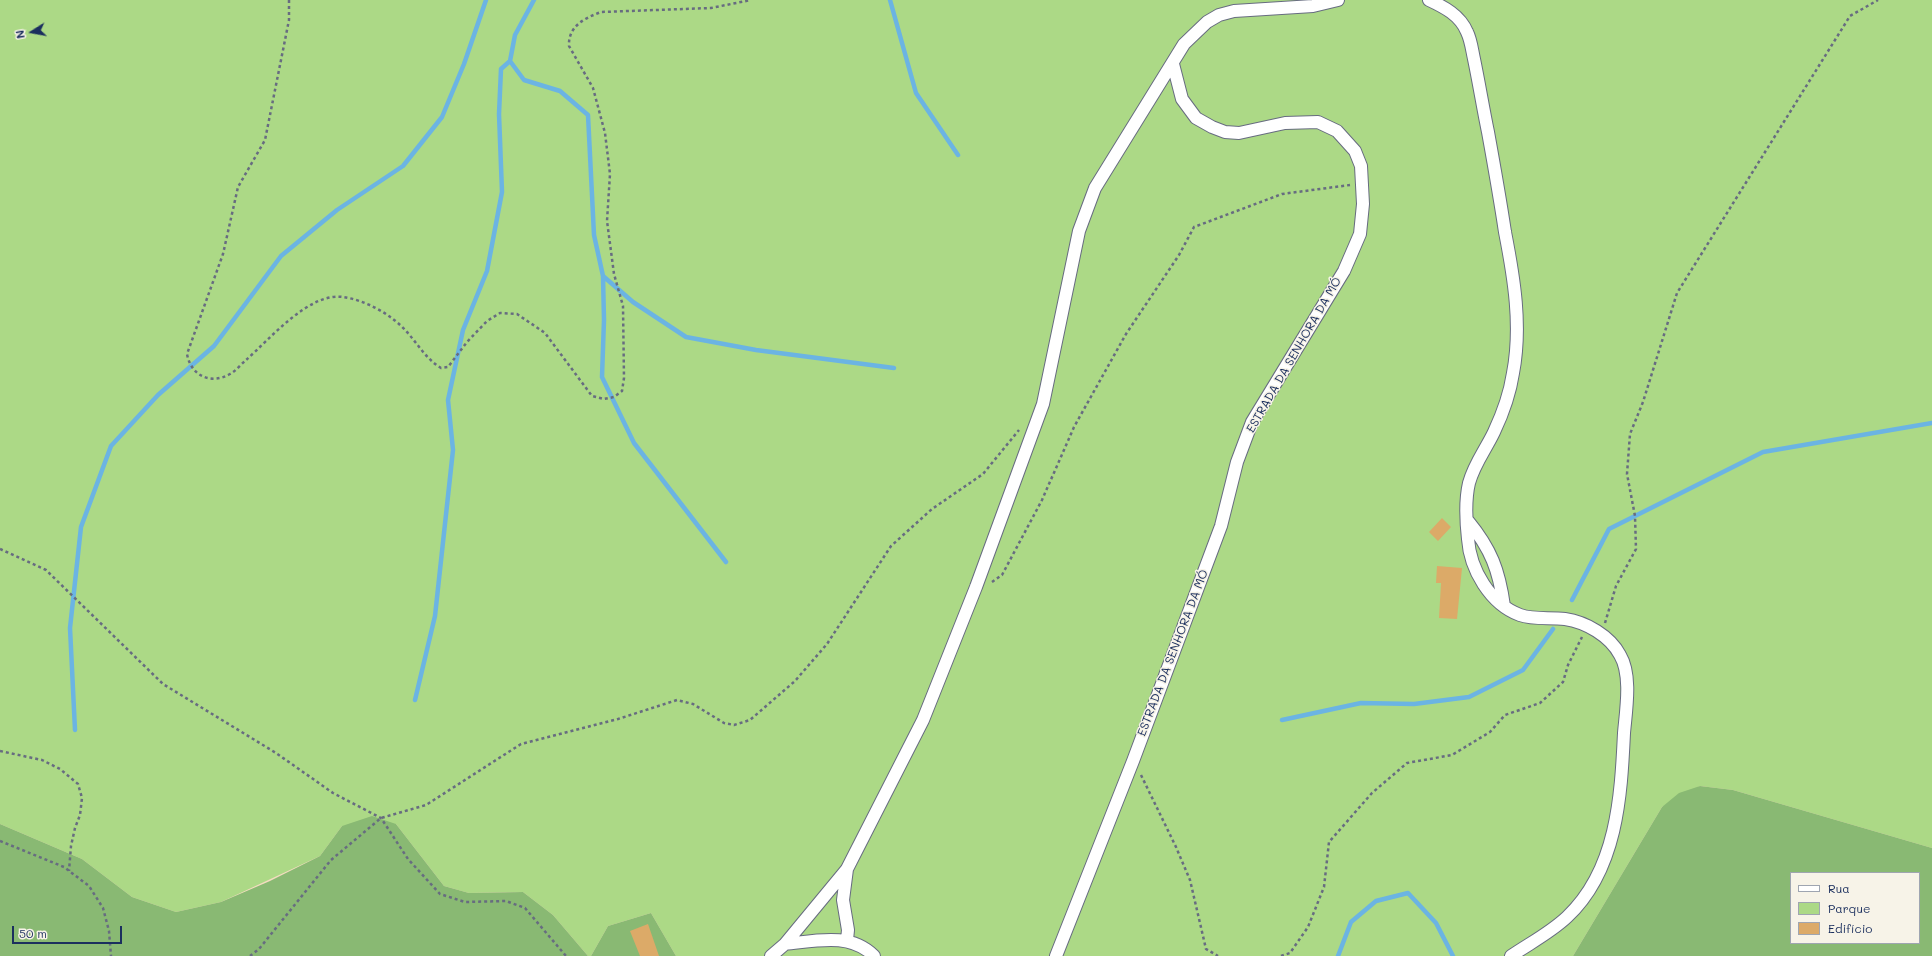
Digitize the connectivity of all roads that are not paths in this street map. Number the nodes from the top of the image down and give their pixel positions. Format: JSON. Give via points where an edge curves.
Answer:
{"nodes":[{"id":1,"x":1338,"y":0,"type":"edge"},
{"id":2,"x":1429,"y":0,"type":"edge"},
{"id":3,"x":1174,"y":64,"type":"junction"},
{"id":4,"x":1468,"y":521,"type":"junction"},
{"id":5,"x":1504,"y":606,"type":"junction"},
{"id":6,"x":847,"y":869,"type":"junction"},
{"id":7,"x":847,"y":940,"type":"junction"},
{"id":8,"x":785,"y":944,"type":"junction"},
{"id":9,"x":771,"y":956,"type":"edge"},
{"id":10,"x":874,"y":956,"type":"edge"},
{"id":11,"x":1056,"y":956,"type":"edge"},
{"id":12,"x":1511,"y":956,"type":"edge"}],
"edges":[{"from":1,"to":3,"type":"street","via":[[1313,6],[1234,11],[1219,15],[1192,36]]},
{"from":2,"to":4,"type":"street","via":[[1458,18],[1468,34],[1514,279],[1517,324],[1514,371],[1507,400],[1495,431],[1470,481],[1466,497]]},
{"from":3,"to":6,"type":"street","via":[[1094,188],[1080,232],[1043,404],[976,587],[923,720]]},
{"from":3,"to":11,"type":"street","name":"ESTRADA DA SENHORA DA MÓ","via":[[1182,99],[1190,113],[1202,123],[1225,132],[1239,134],[1285,123],[1318,122],[1337,131],[1355,151],[1361,166],[1363,204],[1360,234],[1344,271],[1252,422],[1237,462],[1221,526],[1133,761]]},
{"from":4,"to":5,"type":"street","via":[[1483,539],[1494,560]]},
{"from":4,"to":5,"type":"street","via":[[1471,559],[1486,587]]},
{"from":5,"to":12,"type":"street","via":[[1520,615],[1565,619],[1601,633],[1621,655],[1627,679],[1622,785],[1610,845],[1601,870],[1569,915]]},
{"from":6,"to":7,"type":"street","via":[[844,900]]},
{"from":6,"to":8,"type":"street"},
{"from":7,"to":8,"type":"street"},
{"from":7,"to":10,"type":"street","via":[[860,945]]},
{"from":8,"to":9,"type":"street"}]}
